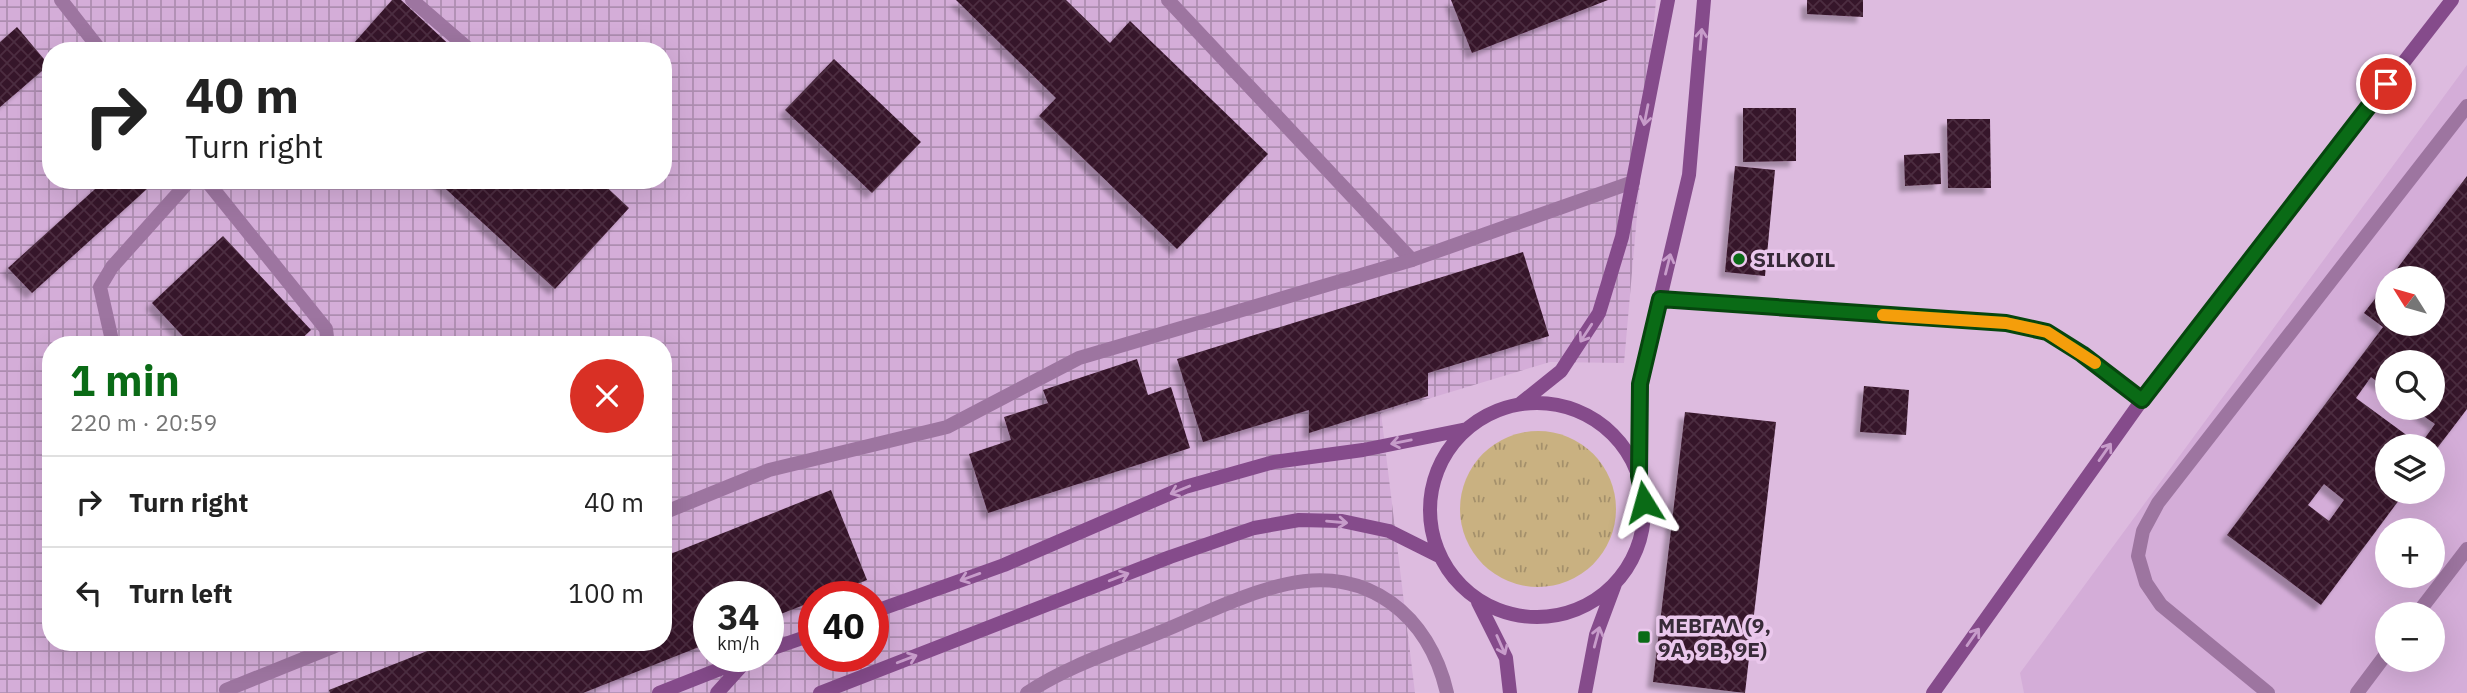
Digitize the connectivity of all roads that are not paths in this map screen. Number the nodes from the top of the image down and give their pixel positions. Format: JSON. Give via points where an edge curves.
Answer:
{"nodes":[{"id":1,"x":61,"y":0,"type":"edge"},
{"id":2,"x":412,"y":0,"type":"edge"},
{"id":3,"x":1168,"y":0,"type":"edge"},
{"id":4,"x":1668,"y":0,"type":"edge"},
{"id":5,"x":1704,"y":0,"type":"edge"},
{"id":6,"x":2452,"y":0,"type":"edge"},
{"id":7,"x":95,"y":42,"type":"edge"},
{"id":8,"x":461,"y":42,"type":"edge"},
{"id":9,"x":2467,"y":106,"type":"edge"},
{"id":10,"x":1633,"y":182,"type":"junction"},
{"id":11,"x":182,"y":189,"type":"edge"},
{"id":12,"x":213,"y":189,"type":"edge"},
{"id":13,"x":1412,"y":260,"type":"junction"},
{"id":14,"x":1660,"y":299,"type":"junction"},
{"id":15,"x":111,"y":336,"type":"edge"},
{"id":16,"x":327,"y":336,"type":"edge"},
{"id":17,"x":2142,"y":400,"type":"junction"},
{"id":18,"x":1521,"y":403,"type":"junction"},
{"id":19,"x":1468,"y":428,"type":"junction"},
{"id":20,"x":1639,"y":476,"type":"junction"},
{"id":21,"x":672,"y":509,"type":"edge"},
{"id":22,"x":2467,"y":549,"type":"edge"},
{"id":23,"x":1441,"y":557,"type":"junction"},
{"id":24,"x":1615,"y":584,"type":"junction"},
{"id":25,"x":1478,"y":602,"type":"junction"},
{"id":26,"x":2426,"y":602,"type":"edge"},
{"id":27,"x":889,"y":606,"type":"edge"},
{"id":28,"x":323,"y":651,"type":"edge"},
{"id":29,"x":2375,"y":669,"type":"edge"},
{"id":30,"x":713,"y":672,"type":"edge"},
{"id":31,"x":737,"y":672,"type":"edge"},
{"id":32,"x":226,"y":690,"type":"dead end"},
{"id":33,"x":664,"y":691,"type":"edge"},
{"id":34,"x":686,"y":693,"type":"edge"},
{"id":35,"x":717,"y":693,"type":"edge"},
{"id":36,"x":820,"y":693,"type":"edge"},
{"id":37,"x":1027,"y":693,"type":"edge"},
{"id":38,"x":1447,"y":693,"type":"edge"},
{"id":39,"x":1510,"y":693,"type":"edge"},
{"id":40,"x":1585,"y":693,"type":"edge"},
{"id":41,"x":1933,"y":693,"type":"edge"},
{"id":42,"x":2268,"y":693,"type":"edge"},
{"id":43,"x":2357,"y":693,"type":"edge"}],
"edges":[{"from":1,"to":7,"type":"street"},
{"from":2,"to":8,"type":"street"},
{"from":3,"to":13,"type":"street"},
{"from":4,"to":10,"type":"street","one_way":true},
{"from":14,"to":5,"type":"street","one_way":true,"via":[[1689,175]]},
{"from":6,"to":17,"type":"street"},
{"from":9,"to":42,"type":"street","via":[[2158,503],[2143,531],[2138,556],[2146,583],[2161,605]]},
{"from":10,"to":13,"type":"street"},
{"from":10,"to":18,"type":"street","one_way":true,"via":[[1599,313],[1562,371]]},
{"from":11,"to":15,"type":"street","via":[[112,267],[100,287]]},
{"from":12,"to":16,"type":"street","via":[[326,329]]},
{"from":13,"to":21,"type":"street","via":[[1079,358],[947,427],[769,470]]},
{"from":14,"to":17,"type":"street","via":[[2006,323],[2047,332]]},
{"from":14,"to":20,"type":"street","via":[[1640,384]]},
{"from":41,"to":17,"type":"street","one_way":true},
{"from":18,"to":19,"type":"street","via":[[1486,415]]},
{"from":18,"to":20,"type":"street","via":[[1559,404],[1594,418],[1622,443]]},
{"from":19,"to":23,"type":"street","via":[[1436,470],[1428,506],[1433,543]]},
{"from":19,"to":27,"type":"street","one_way":true,"via":[[1363,450],[1274,462],[1185,487],[1004,565]]},
{"from":20,"to":24,"type":"street","via":[[1643,528],[1636,553]]},
{"from":22,"to":26,"type":"street"},
{"from":23,"to":25,"type":"street","via":[[1450,576]]},
{"from":36,"to":23,"type":"street","one_way":true,"via":[[1254,528],[1299,520],[1342,521],[1389,531]]},
{"from":24,"to":25,"type":"street","via":[[1586,607],[1550,618],[1512,616]]},
{"from":40,"to":24,"type":"street","one_way":true,"via":[[1596,635]]},
{"from":25,"to":39,"type":"street","one_way":true,"via":[[1506,657]]},
{"from":28,"to":32,"type":"street"},
{"from":29,"to":43,"type":"street"},
{"from":30,"to":33,"type":"street"},
{"from":31,"to":35,"type":"street"},
{"from":33,"to":34,"type":"street"},
{"from":37,"to":38,"type":"street","via":[[1074,668],[1250,595],[1289,583],[1326,580],[1361,586],[1391,600],[1430,647]]}]}
